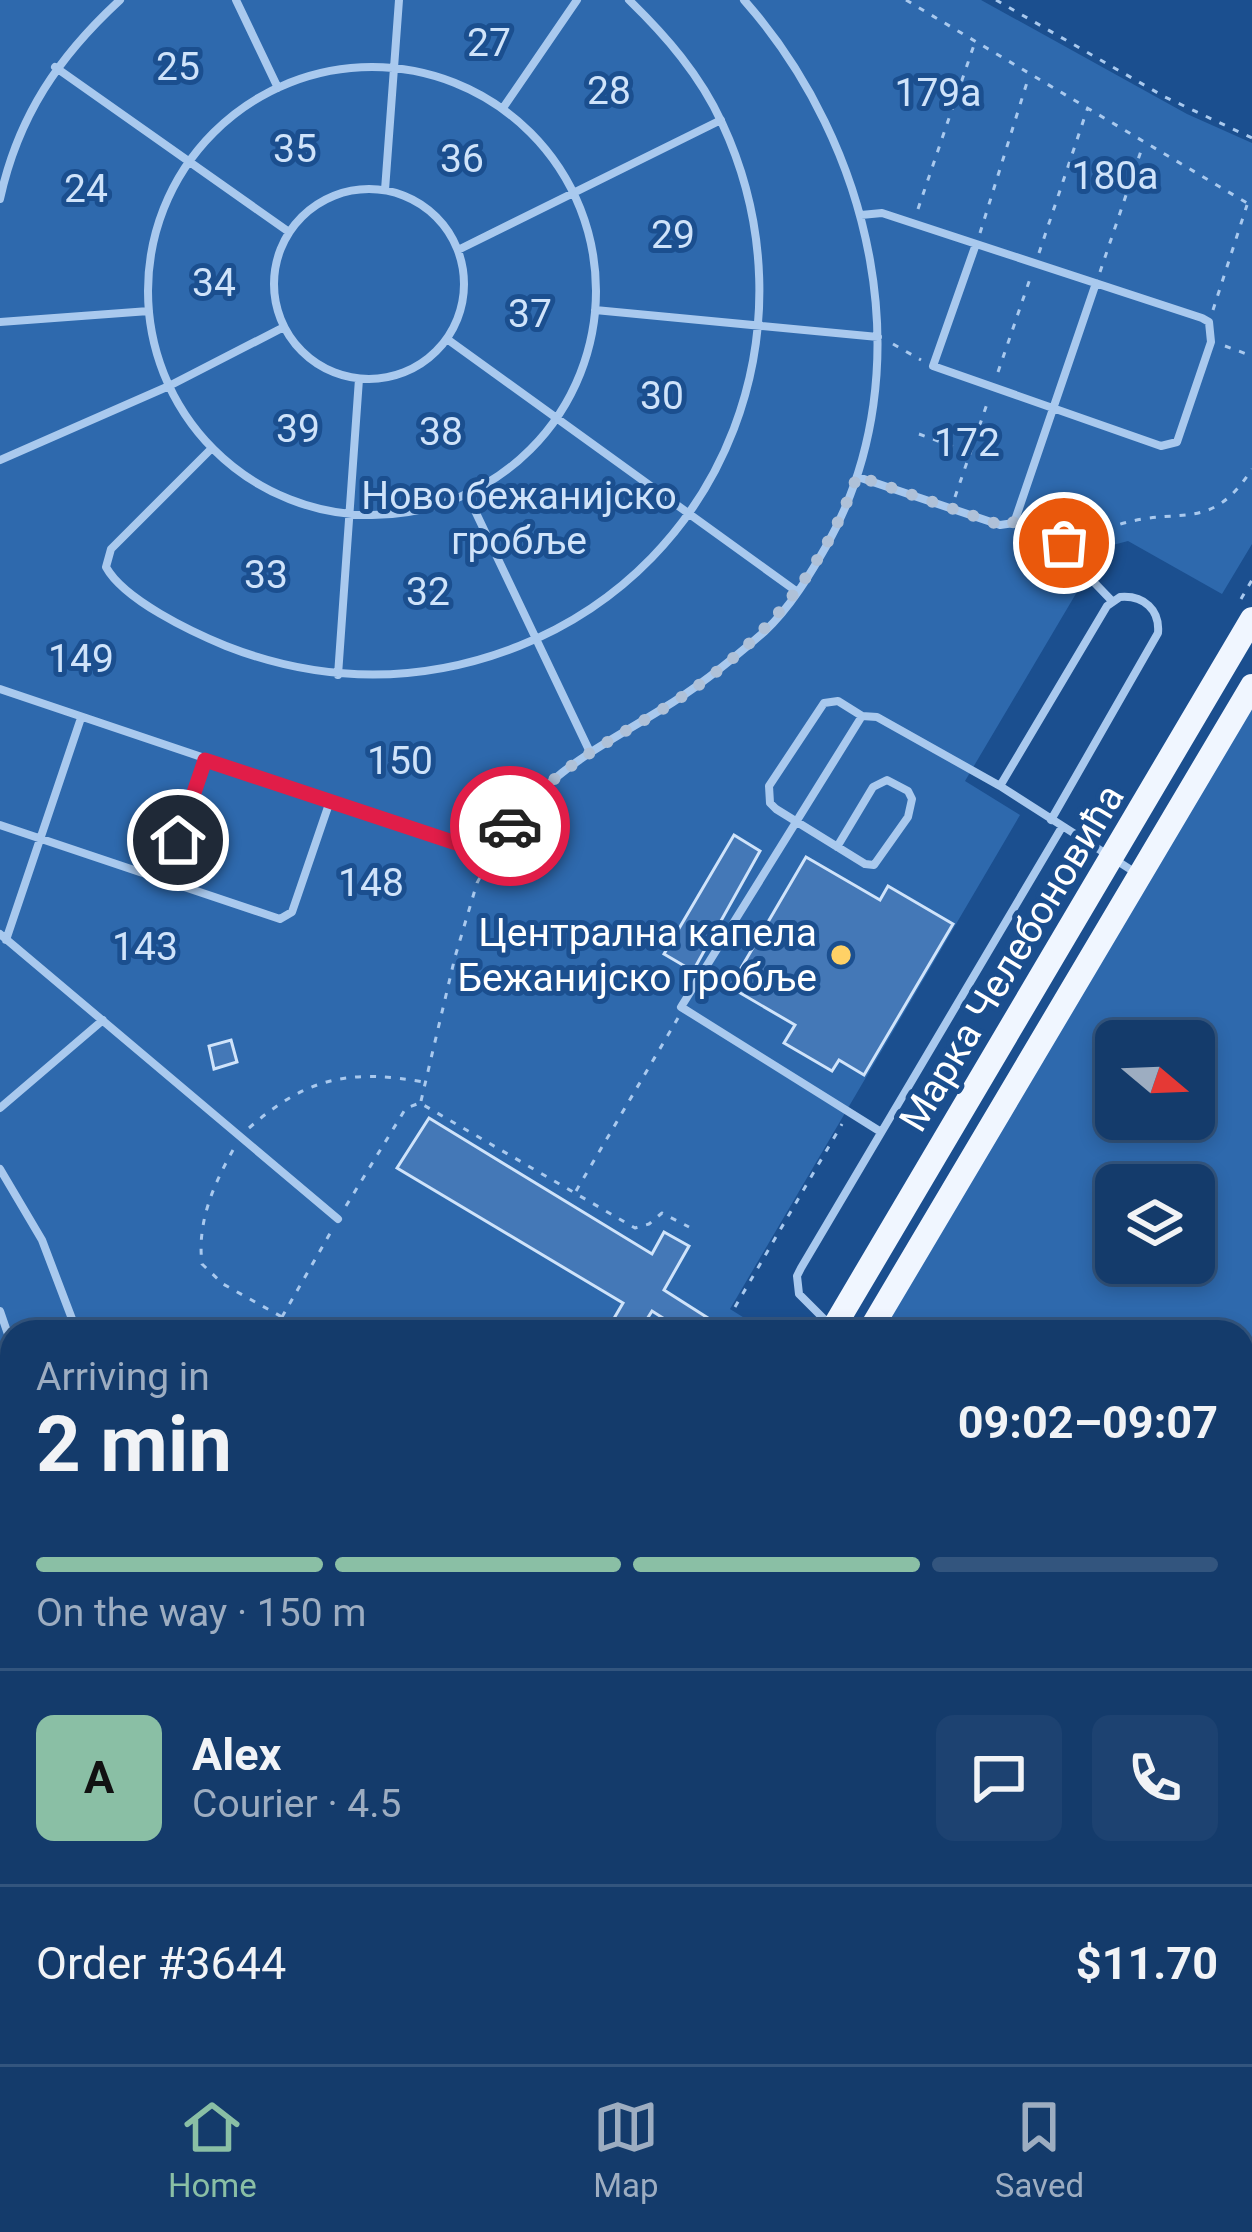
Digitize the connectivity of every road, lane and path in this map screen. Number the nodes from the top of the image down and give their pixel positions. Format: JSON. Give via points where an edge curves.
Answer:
{"nodes":[{"id":1,"x":120,"y":0,"type":"edge"},
{"id":2,"x":236,"y":0,"type":"edge"},
{"id":3,"x":399,"y":0,"type":"edge"},
{"id":4,"x":577,"y":0,"type":"edge"},
{"id":5,"x":628,"y":0,"type":"edge"},
{"id":6,"x":744,"y":0,"type":"edge"},
{"id":7,"x":906,"y":0,"type":"edge"},
{"id":8,"x":996,"y":0,"type":"edge"},
{"id":9,"x":976,"y":41,"type":"junction"},
{"id":10,"x":56,"y":67,"type":"junction"},
{"id":11,"x":394,"y":68,"type":"junction"},
{"id":12,"x":1030,"y":74,"type":"junction"},
{"id":13,"x":278,"y":88,"type":"junction"},
{"id":14,"x":1088,"y":107,"type":"junction"},
{"id":15,"x":502,"y":108,"type":"junction"},
{"id":16,"x":721,"y":120,"type":"junction"},
{"id":17,"x":1252,"y":138,"type":"edge"},
{"id":18,"x":1144,"y":143,"type":"junction"},
{"id":19,"x":188,"y":164,"type":"junction"},
{"id":20,"x":385,"y":190,"type":"junction"},
{"id":21,"x":574,"y":194,"type":"junction"},
{"id":22,"x":0,"y":199,"type":"edge"},
{"id":23,"x":1250,"y":205,"type":"edge"},
{"id":24,"x":861,"y":215,"type":"junction"},
{"id":25,"x":913,"y":224,"type":"junction"},
{"id":26,"x":289,"y":232,"type":"junction"},
{"id":27,"x":976,"y":244,"type":"junction"},
{"id":28,"x":458,"y":250,"type":"junction"},
{"id":29,"x":1035,"y":264,"type":"junction"},
{"id":30,"x":1096,"y":283,"type":"junction"},
{"id":31,"x":596,"y":310,"type":"junction"},
{"id":32,"x":149,"y":311,"type":"junction"},
{"id":33,"x":0,"y":322,"type":"edge"},
{"id":34,"x":1209,"y":322,"type":"junction"},
{"id":35,"x":760,"y":325,"type":"junction"},
{"id":36,"x":284,"y":327,"type":"junction"},
{"id":37,"x":878,"y":337,"type":"junction"},
{"id":38,"x":447,"y":338,"type":"junction"},
{"id":39,"x":1211,"y":342,"type":"junction"},
{"id":40,"x":1252,"y":356,"type":"edge"},
{"id":41,"x":933,"y":367,"type":"junction"},
{"id":42,"x":359,"y":380,"type":"junction"},
{"id":43,"x":169,"y":386,"type":"junction"},
{"id":44,"x":993,"y":387,"type":"junction"},
{"id":45,"x":1053,"y":408,"type":"junction"},
{"id":46,"x":556,"y":419,"type":"junction"},
{"id":47,"x":919,"y":434,"type":"dead end"},
{"id":48,"x":212,"y":448,"type":"junction"},
{"id":49,"x":971,"y":452,"type":"junction"},
{"id":50,"x":0,"y":460,"type":"edge"},
{"id":51,"x":1252,"y":470,"type":"edge"},
{"id":52,"x":857,"y":476,"type":"junction"},
{"id":53,"x":467,"y":494,"type":"junction"},
{"id":54,"x":952,"y":508,"type":"junction"},
{"id":55,"x":350,"y":514,"type":"junction"},
{"id":56,"x":689,"y":514,"type":"junction"},
{"id":57,"x":1016,"y":519,"type":"junction"},
{"id":58,"x":1071,"y":552,"type":"junction"},
{"id":59,"x":796,"y":592,"type":"junction"},
{"id":60,"x":1112,"y":601,"type":"junction"},
{"id":61,"x":1252,"y":619,"type":"edge"},
{"id":62,"x":537,"y":639,"type":"junction"},
{"id":63,"x":338,"y":675,"type":"junction"},
{"id":64,"x":1252,"y":686,"type":"edge"},
{"id":65,"x":0,"y":689,"type":"edge"},
{"id":66,"x":862,"y":716,"type":"junction"},
{"id":67,"x":81,"y":718,"type":"junction"},
{"id":68,"x":590,"y":750,"type":"junction"},
{"id":69,"x":205,"y":760,"type":"junction"},
{"id":70,"x":1000,"y":786,"type":"junction"},
{"id":71,"x":329,"y":801,"type":"junction"},
{"id":72,"x":794,"y":820,"type":"junction"},
{"id":73,"x":1051,"y":820,"type":"junction"},
{"id":74,"x":0,"y":825,"type":"edge"},
{"id":75,"x":1062,"y":827,"type":"junction"},
{"id":76,"x":40,"y":838,"type":"junction"},
{"id":77,"x":837,"y":847,"type":"junction"},
{"id":78,"x":492,"y":855,"type":"junction"},
{"id":79,"x":1112,"y":859,"type":"junction"},
{"id":80,"x":1141,"y":876,"type":"junction"},
{"id":81,"x":164,"y":880,"type":"junction"},
{"id":82,"x":3,"y":937,"type":"edge"},
{"id":83,"x":682,"y":1011,"type":"junction"},
{"id":84,"x":103,"y":1020,"type":"junction"},
{"id":85,"x":420,"y":1103,"type":"junction"},
{"id":86,"x":0,"y":1108,"type":"edge"},
{"id":87,"x":849,"y":1113,"type":"junction"},
{"id":88,"x":881,"y":1132,"type":"junction"},
{"id":89,"x":0,"y":1169,"type":"edge"},
{"id":90,"x":575,"y":1193,"type":"junction"},
{"id":91,"x":338,"y":1219,"type":"junction"},
{"id":92,"x":689,"y":1227,"type":"dead end"},
{"id":93,"x":736,"y":1307,"type":"dead end"},
{"id":94,"x":72,"y":1320,"type":"edge"},
{"id":95,"x":282,"y":1320,"type":"edge"},
{"id":96,"x":824,"y":1320,"type":"edge"},
{"id":97,"x":841,"y":1320,"type":"edge"},
{"id":98,"x":876,"y":1320,"type":"edge"}],
"edges":[{"from":1,"to":10,"type":"lane"},
{"from":2,"to":13,"type":"lane"},
{"from":3,"to":11,"type":"lane"},
{"from":4,"to":15,"type":"lane"},
{"from":5,"to":16,"type":"lane","via":[[667,36]]},
{"from":6,"to":24,"type":"lane","via":[[820,114]]},
{"from":7,"to":9,"type":"path"},
{"from":8,"to":17,"type":"path"},
{"from":9,"to":12,"type":"path"},
{"from":9,"to":25,"type":"path"},
{"from":10,"to":19,"type":"lane"},
{"from":10,"to":22,"type":"lane"},
{"from":11,"to":13,"type":"lane","via":[[315,74]]},
{"from":11,"to":15,"type":"lane","via":[[469,88]]},
{"from":11,"to":20,"type":"lane"},
{"from":12,"to":14,"type":"path"},
{"from":12,"to":27,"type":"path"},
{"from":13,"to":19,"type":"lane","via":[[244,107]]},
{"from":14,"to":18,"type":"path"},
{"from":14,"to":29,"type":"path"},
{"from":15,"to":21,"type":"lane","via":[[556,162]]},
{"from":16,"to":21,"type":"lane"},
{"from":16,"to":35,"type":"lane","via":[[754,226]]},
{"from":18,"to":23,"type":"path"},
{"from":18,"to":30,"type":"path"},
{"from":19,"to":26,"type":"lane"},
{"from":19,"to":32,"type":"lane","via":[[159,223]]},
{"from":20,"to":26,"type":"lane","via":[[321,202]]},
{"from":20,"to":28,"type":"lane","via":[[421,204]]},
{"from":21,"to":28,"type":"lane"},
{"from":21,"to":31,"type":"lane","via":[[588,231]]},
{"from":23,"to":34,"type":"path"},
{"from":24,"to":25,"type":"lane"},
{"from":24,"to":37,"type":"lane"},
{"from":25,"to":27,"type":"lane"},
{"from":26,"to":36,"type":"lane","via":[[274,279]]},
{"from":27,"to":29,"type":"lane"},
{"from":27,"to":41,"type":"lane"},
{"from":28,"to":38,"type":"lane","via":[[462,304]]},
{"from":29,"to":30,"type":"lane"},
{"from":29,"to":44,"type":"path"},
{"from":30,"to":34,"type":"lane"},
{"from":30,"to":45,"type":"lane"},
{"from":31,"to":35,"type":"lane"},
{"from":31,"to":46,"type":"lane","via":[[583,367]]},
{"from":32,"to":33,"type":"lane"},
{"from":32,"to":43,"type":"lane"},
{"from":34,"to":39,"type":"lane"},
{"from":35,"to":37,"type":"lane"},
{"from":35,"to":56,"type":"lane","via":[[734,432]]},
{"from":36,"to":42,"type":"lane","via":[[307,357]]},
{"from":36,"to":43,"type":"lane"},
{"from":37,"to":41,"type":"path"},
{"from":37,"to":52,"type":"lane"},
{"from":38,"to":42,"type":"lane","via":[[418,366]]},
{"from":38,"to":46,"type":"lane"},
{"from":39,"to":40,"type":"path"},
{"from":39,"to":45,"type":"lane","via":[[1173,445]]},
{"from":41,"to":44,"type":"lane"},
{"from":42,"to":55,"type":"lane"},
{"from":43,"to":48,"type":"lane"},
{"from":43,"to":50,"type":"lane"},
{"from":44,"to":45,"type":"lane"},
{"from":44,"to":49,"type":"path"},
{"from":45,"to":57,"type":"lane"},
{"from":46,"to":53,"type":"lane","via":[[516,462]]},
{"from":46,"to":56,"type":"lane"},
{"from":47,"to":49,"type":"path"},
{"from":48,"to":55,"type":"lane","via":[[275,494]]},
{"from":48,"to":63,"type":"lane","via":[[111,549],[109,574],[208,638]]},
{"from":49,"to":54,"type":"path"},
{"from":51,"to":58,"type":"path","via":[[1212,511],[1121,524]]},
{"from":52,"to":54,"type":"lane"},
{"from":52,"to":59,"type":"lane"},
{"from":53,"to":55,"type":"lane","via":[[390,515]]},
{"from":53,"to":62,"type":"lane"},
{"from":54,"to":57,"type":"lane","via":[[1006,526]]},
{"from":55,"to":63,"type":"lane"},
{"from":56,"to":59,"type":"lane"},
{"from":56,"to":62,"type":"lane","via":[[615,593]]},
{"from":57,"to":58,"type":"lane","via":[[1059,535]]},
{"from":58,"to":60,"type":"lane"},
{"from":59,"to":68,"type":"lane","via":[[770,626],[702,682]]},
{"from":60,"to":70,"type":"lane"},
{"from":60,"to":73,"type":"lane","via":[[1145,602],[1158,633]]},
{"from":61,"to":79,"type":"main road","name":"Марка Челебоновића"},
{"from":62,"to":63,"type":"lane","via":[[456,667]]},
{"from":62,"to":68,"type":"lane"},
{"from":64,"to":80,"type":"main road","name":"Марка Челебоновића"},
{"from":65,"to":67,"type":"lane"},
{"from":66,"to":70,"type":"lane"},
{"from":66,"to":72,"type":"lane"},
{"from":66,"to":72,"type":"lane","via":[[831,700],[815,712],[769,786],[770,803]]},
{"from":67,"to":69,"type":"lane"},
{"from":67,"to":76,"type":"lane"},
{"from":68,"to":78,"type":"lane","via":[[542,787]]},
{"from":69,"to":71,"type":"lane"},
{"from":69,"to":81,"type":"lane"},
{"from":70,"to":73,"type":"lane"},
{"from":71,"to":78,"type":"lane"},
{"from":71,"to":81,"type":"lane","via":[[287,918]]},
{"from":72,"to":77,"type":"lane"},
{"from":72,"to":83,"type":"lane"},
{"from":73,"to":75,"type":"lane"},
{"from":74,"to":76,"type":"lane"},
{"from":75,"to":79,"type":"lane"},
{"from":75,"to":88,"type":"lane"},
{"from":76,"to":81,"type":"lane"},
{"from":76,"to":82,"type":"lane"},
{"from":77,"to":77,"type":"lane","via":[[873,787],[887,780],[908,791],[912,808],[880,861],[865,864]]},
{"from":78,"to":85,"type":"path","via":[[476,883]]},
{"from":79,"to":80,"type":"lane"},
{"from":79,"to":97,"type":"main road","name":"Марка Челебоновића"},
{"from":80,"to":98,"type":"main road","name":"Марка Челебоновића"},
{"from":82,"to":84,"type":"lane"},
{"from":83,"to":87,"type":"lane"},
{"from":83,"to":90,"type":"path"},
{"from":84,"to":86,"type":"lane"},
{"from":84,"to":91,"type":"lane"},
{"from":85,"to":90,"type":"path"},
{"from":85,"to":91,"type":"path","via":[[406,1108]]},
{"from":87,"to":88,"type":"lane"},
{"from":87,"to":93,"type":"path"},
{"from":88,"to":96,"type":"lane","via":[[797,1276],[804,1301]]},
{"from":89,"to":94,"type":"lane","via":[[42,1240]]},
{"from":90,"to":92,"type":"path","via":[[635,1228],[662,1213]]},
{"from":91,"to":95,"type":"path"}]}
